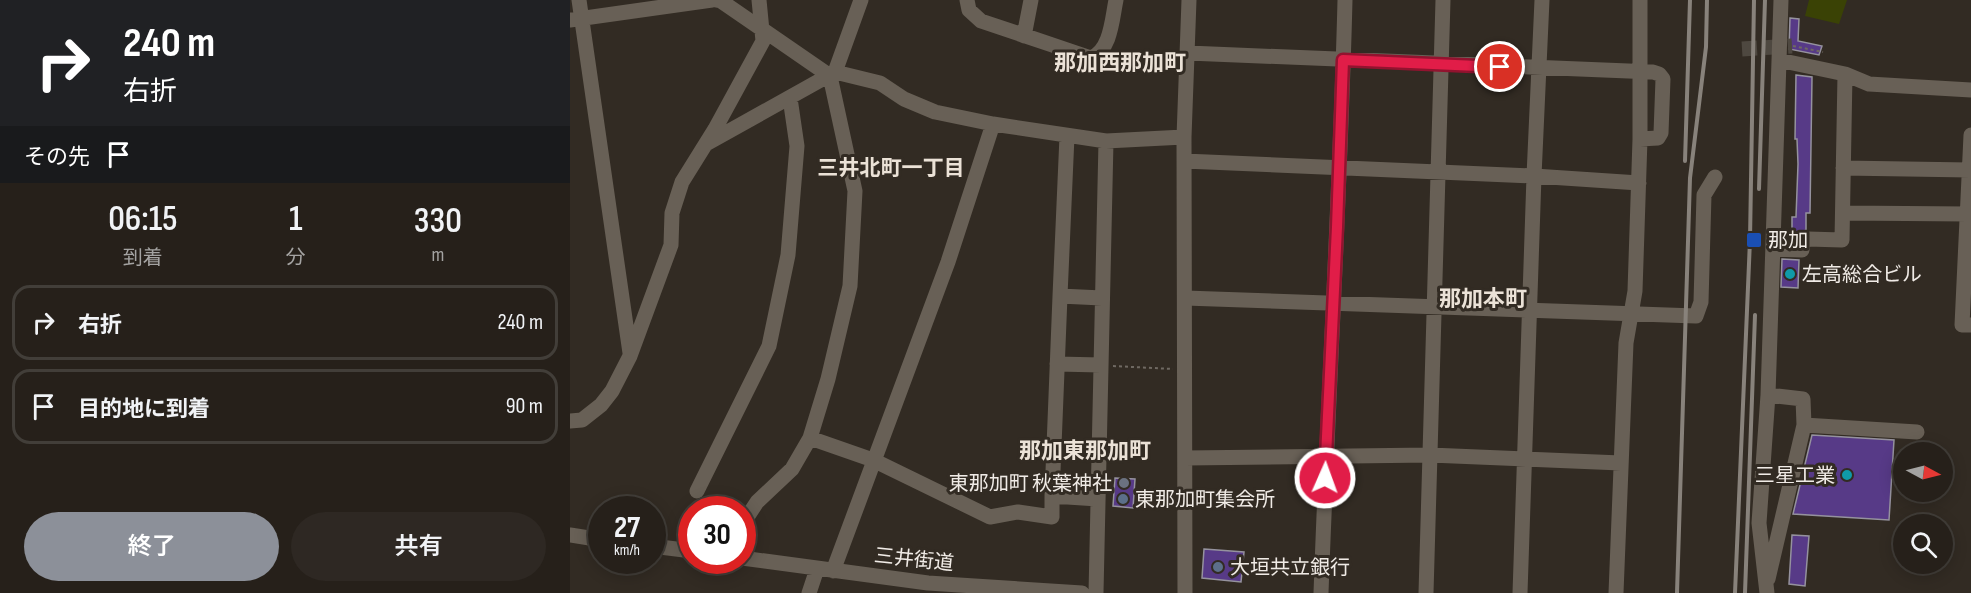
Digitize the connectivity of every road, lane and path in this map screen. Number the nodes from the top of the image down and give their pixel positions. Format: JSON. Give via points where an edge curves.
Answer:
{"nodes":[{"id":1,"x":579,"y":0,"type":"edge"},
{"id":2,"x":714,"y":0,"type":"edge"},
{"id":3,"x":759,"y":0,"type":"edge"},
{"id":4,"x":861,"y":0,"type":"edge"},
{"id":5,"x":967,"y":0,"type":"edge"},
{"id":6,"x":1031,"y":0,"type":"edge"},
{"id":7,"x":1116,"y":0,"type":"edge"},
{"id":8,"x":1189,"y":0,"type":"edge"},
{"id":9,"x":1345,"y":0,"type":"edge"},
{"id":10,"x":1443,"y":0,"type":"edge"},
{"id":11,"x":1542,"y":0,"type":"edge"},
{"id":12,"x":1640,"y":0,"type":"edge"},
{"id":13,"x":1781,"y":0,"type":"edge"},
{"id":14,"x":576,"y":19,"type":"edge"},
{"id":15,"x":764,"y":30,"type":"junction"},
{"id":16,"x":1024,"y":36,"type":"junction"},
{"id":17,"x":1792,"y":46,"type":"tunnel mouth"},
{"id":18,"x":1823,"y":52,"type":"dead end"},
{"id":19,"x":1188,"y":53,"type":"junction"},
{"id":20,"x":1343,"y":60,"type":"junction"},
{"id":21,"x":1779,"y":60,"type":"junction"},
{"id":22,"x":1441,"y":64,"type":"junction"},
{"id":23,"x":1539,"y":68,"type":"junction"},
{"id":24,"x":1639,"y":71,"type":"junction"},
{"id":25,"x":833,"y":74,"type":"junction"},
{"id":26,"x":1845,"y":74,"type":"junction"},
{"id":27,"x":1971,"y":90,"type":"edge"},
{"id":28,"x":790,"y":98,"type":"junction"},
{"id":29,"x":993,"y":124,"type":"junction"},
{"id":30,"x":1971,"y":135,"type":"edge"},
{"id":31,"x":1067,"y":136,"type":"junction"},
{"id":32,"x":1184,"y":137,"type":"junction"},
{"id":33,"x":1640,"y":139,"type":"junction"},
{"id":34,"x":1106,"y":141,"type":"junction"},
{"id":35,"x":703,"y":146,"type":"junction"},
{"id":36,"x":1184,"y":161,"type":"junction"},
{"id":37,"x":1338,"y":168,"type":"junction"},
{"id":38,"x":1843,"y":168,"type":"junction"},
{"id":39,"x":1970,"y":170,"type":"edge"},
{"id":40,"x":1438,"y":173,"type":"junction"},
{"id":41,"x":1534,"y":176,"type":"junction"},
{"id":42,"x":1715,"y":177,"type":"dead end"},
{"id":43,"x":1639,"y":183,"type":"junction"},
{"id":44,"x":1843,"y":213,"type":"junction"},
{"id":45,"x":1968,"y":214,"type":"junction"},
{"id":46,"x":1773,"y":249,"type":"junction"},
{"id":47,"x":1060,"y":296,"type":"junction"},
{"id":48,"x":1102,"y":298,"type":"junction"},
{"id":49,"x":1185,"y":298,"type":"junction"},
{"id":50,"x":1333,"y":304,"type":"junction"},
{"id":51,"x":1434,"y":307,"type":"junction"},
{"id":52,"x":1529,"y":311,"type":"junction"},
{"id":53,"x":1629,"y":315,"type":"junction"},
{"id":54,"x":1971,"y":325,"type":"edge"},
{"id":55,"x":630,"y":356,"type":"junction"},
{"id":56,"x":1057,"y":364,"type":"junction"},
{"id":57,"x":1101,"y":365,"type":"junction"},
{"id":58,"x":1185,"y":370,"type":"junction"},
{"id":59,"x":1768,"y":395,"type":"junction"},
{"id":60,"x":570,"y":421,"type":"edge"},
{"id":61,"x":1804,"y":425,"type":"junction"},
{"id":62,"x":1917,"y":432,"type":"dead end"},
{"id":63,"x":810,"y":438,"type":"junction"},
{"id":64,"x":1430,"y":455,"type":"junction"},
{"id":65,"x":1326,"y":456,"type":"junction"},
{"id":66,"x":1185,"y":458,"type":"junction"},
{"id":67,"x":1525,"y":458,"type":"junction"},
{"id":68,"x":873,"y":460,"type":"junction"},
{"id":69,"x":1621,"y":463,"type":"junction"},
{"id":70,"x":697,"y":491,"type":"dead end"},
{"id":71,"x":1133,"y":491,"type":"dead end"},
{"id":72,"x":1185,"y":493,"type":"junction"},
{"id":73,"x":1052,"y":496,"type":"junction"},
{"id":74,"x":1098,"y":499,"type":"junction"},
{"id":75,"x":756,"y":504,"type":"edge"},
{"id":76,"x":570,"y":535,"type":"edge"},
{"id":77,"x":588,"y":538,"type":"edge"},
{"id":78,"x":756,"y":560,"type":"edge"},
{"id":79,"x":817,"y":569,"type":"junction"},
{"id":80,"x":833,"y":571,"type":"junction"},
{"id":81,"x":925,"y":588,"type":"edge"},
{"id":82,"x":1767,"y":589,"type":"edge"},
{"id":83,"x":996,"y":590,"type":"edge"},
{"id":84,"x":809,"y":593,"type":"edge"},
{"id":85,"x":1082,"y":593,"type":"edge"},
{"id":86,"x":1096,"y":593,"type":"edge"},
{"id":87,"x":1185,"y":593,"type":"edge"},
{"id":88,"x":1321,"y":593,"type":"edge"},
{"id":89,"x":1426,"y":593,"type":"edge"},
{"id":90,"x":1520,"y":593,"type":"edge"},
{"id":91,"x":1616,"y":593,"type":"edge"}],
"edges":[{"from":1,"to":14,"type":"street"},
{"from":2,"to":14,"type":"street"},
{"from":2,"to":15,"type":"street"},
{"from":3,"to":15,"type":"street"},
{"from":4,"to":25,"type":"street"},
{"from":5,"to":16,"type":"street","via":[[969,10],[981,21]]},
{"from":6,"to":16,"type":"street"},
{"from":7,"to":16,"type":"street","via":[[1105,46],[1099,55],[1091,58]]},
{"from":8,"to":19,"type":"street"},
{"from":9,"to":20,"type":"street"},
{"from":10,"to":22,"type":"street"},
{"from":11,"to":23,"type":"street"},
{"from":12,"to":24,"type":"street"},
{"from":13,"to":21,"type":"street"},
{"from":14,"to":55,"type":"street"},
{"from":15,"to":25,"type":"street"},
{"from":15,"to":35,"type":"street","via":[[763,41]]},
{"from":17,"to":18,"type":"path"},
{"from":19,"to":20,"type":"street"},
{"from":19,"to":32,"type":"street"},
{"from":20,"to":22,"type":"street"},
{"from":20,"to":37,"type":"street"},
{"from":21,"to":26,"type":"street"},
{"from":21,"to":46,"type":"street"},
{"from":22,"to":23,"type":"street"},
{"from":22,"to":40,"type":"street"},
{"from":23,"to":24,"type":"street"},
{"from":23,"to":41,"type":"street"},
{"from":24,"to":33,"type":"street"},
{"from":24,"to":33,"type":"street","via":[[1659,74],[1663,80],[1661,134],[1658,138]]},
{"from":25,"to":28,"type":"street"},
{"from":25,"to":29,"type":"street","via":[[880,83],[935,112]]},
{"from":25,"to":63,"type":"street","via":[[855,191],[850,286]]},
{"from":26,"to":27,"type":"street","via":[[1869,84]]},
{"from":26,"to":38,"type":"street"},
{"from":28,"to":35,"type":"street"},
{"from":28,"to":70,"type":"street","via":[[797,146],[788,255],[769,346]]},
{"from":29,"to":31,"type":"street"},
{"from":29,"to":68,"type":"street","via":[[948,262]]},
{"from":30,"to":39,"type":"street"},
{"from":31,"to":34,"type":"street"},
{"from":31,"to":47,"type":"street"},
{"from":32,"to":34,"type":"street"},
{"from":32,"to":36,"type":"street"},
{"from":33,"to":43,"type":"street"},
{"from":34,"to":48,"type":"street"},
{"from":35,"to":55,"type":"street","via":[[682,182],[672,213],[670,245]]},
{"from":36,"to":37,"type":"street"},
{"from":36,"to":49,"type":"street"},
{"from":37,"to":40,"type":"street"},
{"from":37,"to":50,"type":"street"},
{"from":38,"to":39,"type":"street"},
{"from":38,"to":44,"type":"street"},
{"from":39,"to":45,"type":"street"},
{"from":40,"to":41,"type":"street"},
{"from":40,"to":51,"type":"street"},
{"from":41,"to":43,"type":"street"},
{"from":41,"to":52,"type":"street"},
{"from":42,"to":53,"type":"street","via":[[1704,195],[1701,303],[1696,316]]},
{"from":43,"to":53,"type":"street","via":[[1635,291]]},
{"from":44,"to":45,"type":"street"},
{"from":44,"to":46,"type":"street","via":[[1842,240],[1808,239],[1802,250]]},
{"from":45,"to":54,"type":"street","via":[[1962,324]]},
{"from":46,"to":59,"type":"street"},
{"from":47,"to":48,"type":"street"},
{"from":47,"to":56,"type":"street"},
{"from":48,"to":57,"type":"street"},
{"from":49,"to":50,"type":"street"},
{"from":49,"to":58,"type":"street"},
{"from":50,"to":51,"type":"street"},
{"from":50,"to":65,"type":"street"},
{"from":51,"to":52,"type":"street"},
{"from":51,"to":64,"type":"street"},
{"from":52,"to":53,"type":"street"},
{"from":52,"to":67,"type":"street"},
{"from":53,"to":69,"type":"street"},
{"from":55,"to":60,"type":"street","via":[[601,405],[582,420]]},
{"from":56,"to":57,"type":"street"},
{"from":56,"to":73,"type":"street"},
{"from":57,"to":58,"type":"path"},
{"from":57,"to":74,"type":"street"},
{"from":58,"to":66,"type":"street"},
{"from":59,"to":61,"type":"street","via":[[1803,399]]},
{"from":59,"to":82,"type":"street","via":[[1759,523]]},
{"from":61,"to":62,"type":"street"},
{"from":61,"to":82,"type":"street"},
{"from":63,"to":68,"type":"street"},
{"from":63,"to":75,"type":"street","via":[[792,469]]},
{"from":64,"to":65,"type":"street"},
{"from":64,"to":67,"type":"street"},
{"from":64,"to":89,"type":"street"},
{"from":65,"to":66,"type":"street"},
{"from":65,"to":88,"type":"street"},
{"from":66,"to":72,"type":"street"},
{"from":67,"to":69,"type":"street"},
{"from":67,"to":90,"type":"street"},
{"from":68,"to":73,"type":"street","via":[[990,517],[1018,512],[1052,517]]},
{"from":68,"to":80,"type":"street"},
{"from":69,"to":91,"type":"street"},
{"from":71,"to":72,"type":"path"},
{"from":72,"to":87,"type":"street"},
{"from":73,"to":74,"type":"street"},
{"from":74,"to":86,"type":"street"},
{"from":76,"to":77,"type":"street"},
{"from":78,"to":79,"type":"street","name":"三井街道"},
{"from":79,"to":80,"type":"street","name":"三井街道"},
{"from":79,"to":84,"type":"street"},
{"from":80,"to":81,"type":"street","name":"三井街道"},
{"from":81,"to":83,"type":"street","name":"三井街道"},
{"from":83,"to":85,"type":"street","name":"三井街道"}]}
